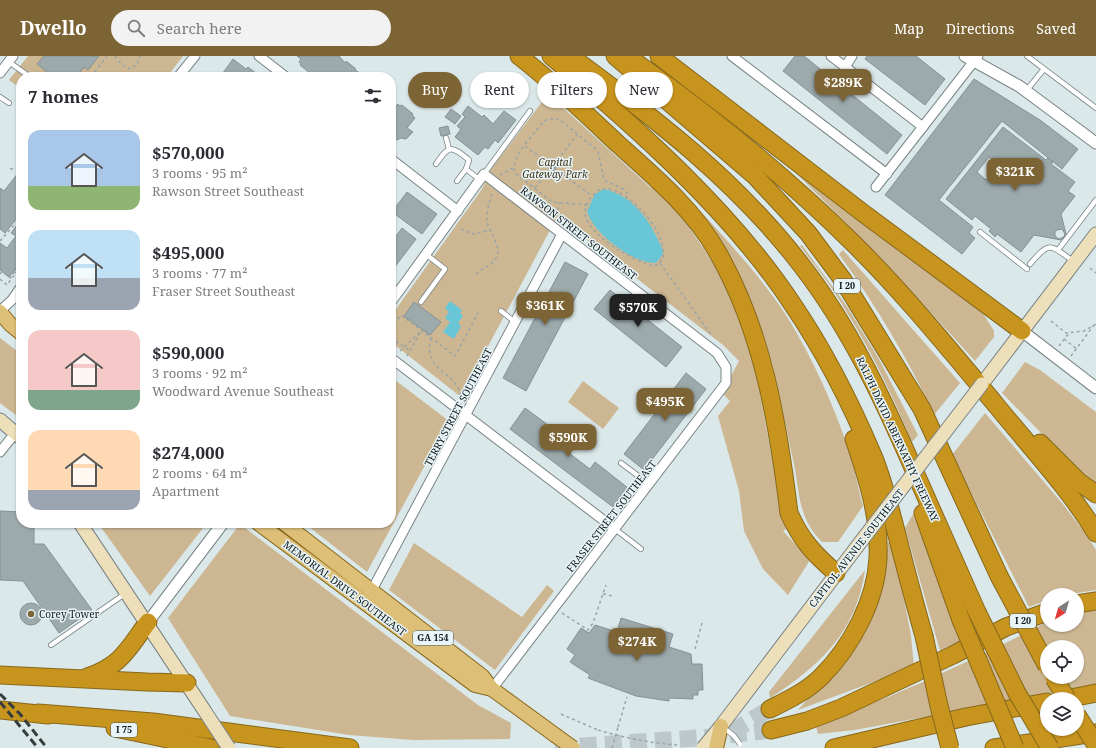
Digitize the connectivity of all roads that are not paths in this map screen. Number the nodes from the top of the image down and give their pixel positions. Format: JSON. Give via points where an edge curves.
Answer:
{"nodes":[{"id":1,"x":195,"y":56,"type":"edge"},
{"id":2,"x":259,"y":56,"type":"edge"},
{"id":3,"x":519,"y":56,"type":"edge"},
{"id":4,"x":551,"y":56,"type":"edge"},
{"id":5,"x":570,"y":56,"type":"edge"},
{"id":6,"x":615,"y":56,"type":"edge"},
{"id":7,"x":627,"y":56,"type":"edge"},
{"id":8,"x":659,"y":56,"type":"edge"},
{"id":9,"x":732,"y":56,"type":"edge"},
{"id":10,"x":831,"y":56,"type":"edge"},
{"id":11,"x":852,"y":56,"type":"edge"},
{"id":12,"x":1027,"y":56,"type":"edge"},
{"id":13,"x":972,"y":58,"type":"edge"},
{"id":14,"x":7,"y":60,"type":"edge"},
{"id":15,"x":844,"y":66,"type":"junction"},
{"id":16,"x":1044,"y":69,"type":"junction"},
{"id":17,"x":23,"y":72,"type":"edge"},
{"id":18,"x":182,"y":72,"type":"edge"},
{"id":19,"x":280,"y":72,"type":"edge"},
{"id":20,"x":0,"y":73,"type":"edge"},
{"id":21,"x":1026,"y":91,"type":"junction"},
{"id":22,"x":0,"y":97,"type":"edge"},
{"id":23,"x":9,"y":103,"type":"dead end"},
{"id":24,"x":1096,"y":108,"type":"edge"},
{"id":25,"x":530,"y":111,"type":"dead end"},
{"id":26,"x":922,"y":127,"type":"junction"},
{"id":27,"x":446,"y":138,"type":"dead end"},
{"id":28,"x":1096,"y":143,"type":"edge"},
{"id":29,"x":449,"y":148,"type":"junction"},
{"id":30,"x":396,"y":163,"type":"edge"},
{"id":31,"x":436,"y":164,"type":"dead end"},
{"id":32,"x":466,"y":169,"type":"junction"},
{"id":33,"x":887,"y":174,"type":"junction"},
{"id":34,"x":482,"y":177,"type":"junction"},
{"id":35,"x":457,"y":181,"type":"dead end"},
{"id":36,"x":876,"y":187,"type":"dead end"},
{"id":37,"x":1096,"y":200,"type":"edge"},
{"id":38,"x":458,"y":211,"type":"junction"},
{"id":39,"x":980,"y":232,"type":"dead end"},
{"id":40,"x":562,"y":234,"type":"junction"},
{"id":41,"x":1096,"y":234,"type":"edge"},
{"id":42,"x":1058,"y":250,"type":"junction"},
{"id":43,"x":426,"y":255,"type":"junction"},
{"id":44,"x":1074,"y":262,"type":"junction"},
{"id":45,"x":1030,"y":264,"type":"dead end"},
{"id":46,"x":1026,"y":269,"type":"dead end"},
{"id":47,"x":16,"y":293,"type":"edge"},
{"id":48,"x":396,"y":295,"type":"edge"},
{"id":49,"x":421,"y":302,"type":"dead end"},
{"id":50,"x":500,"y":311,"type":"dead end"},
{"id":51,"x":0,"y":312,"type":"edge"},
{"id":52,"x":515,"y":322,"type":"junction"},
{"id":53,"x":16,"y":329,"type":"edge"},
{"id":54,"x":1022,"y":331,"type":"junction"},
{"id":55,"x":717,"y":353,"type":"joint"},
{"id":56,"x":823,"y":356,"type":"junction"},
{"id":57,"x":396,"y":362,"type":"edge"},
{"id":58,"x":966,"y":370,"type":"junction"},
{"id":59,"x":1096,"y":388,"type":"edge"},
{"id":60,"x":466,"y":416,"type":"junction"},
{"id":61,"x":0,"y":420,"type":"edge"},
{"id":62,"x":895,"y":428,"type":"junction"},
{"id":63,"x":16,"y":433,"type":"edge"},
{"id":64,"x":16,"y":437,"type":"edge"},
{"id":65,"x":0,"y":452,"type":"edge"},
{"id":66,"x":621,"y":463,"type":"dead end"},
{"id":67,"x":649,"y":484,"type":"junction"},
{"id":68,"x":1096,"y":494,"type":"edge"},
{"id":69,"x":83,"y":528,"type":"edge"},
{"id":70,"x":219,"y":528,"type":"edge"},
{"id":71,"x":265,"y":528,"type":"edge"},
{"id":72,"x":291,"y":528,"type":"edge"},
{"id":73,"x":615,"y":529,"type":"junction"},
{"id":74,"x":1096,"y":533,"type":"edge"},
{"id":75,"x":641,"y":549,"type":"dead end"},
{"id":76,"x":836,"y":573,"type":"junction"},
{"id":77,"x":372,"y":590,"type":"junction"},
{"id":78,"x":127,"y":592,"type":"junction"},
{"id":79,"x":1096,"y":601,"type":"edge"},
{"id":80,"x":1084,"y":603,"type":"edge"},
{"id":81,"x":1040,"y":615,"type":"edge"},
{"id":82,"x":148,"y":622,"type":"junction"},
{"id":83,"x":51,"y":645,"type":"dead end"},
{"id":84,"x":1040,"y":653,"type":"edge"},
{"id":85,"x":0,"y":675,"type":"edge"},
{"id":86,"x":81,"y":679,"type":"junction"},
{"id":87,"x":187,"y":683,"type":"junction"},
{"id":88,"x":492,"y":689,"type":"junction"},
{"id":89,"x":1096,"y":693,"type":"edge"},
{"id":90,"x":1084,"y":695,"type":"edge"},
{"id":91,"x":1040,"y":703,"type":"edge"},
{"id":92,"x":770,"y":709,"type":"tunnel mouth"},
{"id":93,"x":0,"y":710,"type":"edge"},
{"id":94,"x":38,"y":713,"type":"junction"},
{"id":95,"x":721,"y":726,"type":"junction"},
{"id":96,"x":1084,"y":726,"type":"edge"},
{"id":97,"x":771,"y":730,"type":"tunnel mouth"},
{"id":98,"x":1096,"y":733,"type":"edge"},
{"id":99,"x":1096,"y":738,"type":"edge"},
{"id":100,"x":564,"y":743,"type":"edge"},
{"id":101,"x":740,"y":744,"type":"dead end"},
{"id":102,"x":1096,"y":745,"type":"edge"},
{"id":103,"x":211,"y":748,"type":"edge"},
{"id":104,"x":229,"y":748,"type":"edge"},
{"id":105,"x":350,"y":748,"type":"edge"},
{"id":106,"x":703,"y":748,"type":"edge"},
{"id":107,"x":716,"y":748,"type":"edge"},
{"id":108,"x":834,"y":748,"type":"edge"},
{"id":109,"x":950,"y":748,"type":"edge"},
{"id":110,"x":994,"y":748,"type":"edge"},
{"id":111,"x":1015,"y":748,"type":"edge"},
{"id":112,"x":1050,"y":748,"type":"edge"},
{"id":113,"x":1090,"y":748,"type":"edge"}],
"edges":[{"from":1,"to":18,"type":"street"},
{"from":2,"to":19,"type":"street"},
{"from":3,"to":76,"type":"highway","via":[[548,79],[656,178],[697,223],[717,251],[737,289],[755,335],[770,391],[789,513],[806,545]]},
{"from":4,"to":56,"type":"highway","via":[[654,148],[736,232],[792,304]]},
{"from":5,"to":62,"type":"highway","name":"RALPH DAVID ABERNATHY FREEWAY","number":"I 20","via":[[705,161],[782,242],[807,272],[835,313],[860,356]]},
{"from":6,"to":84,"type":"highway","number":"I 20","bridge":true,"via":[[755,176],[808,233],[843,280],[922,409],[999,576]]},
{"from":7,"to":58,"type":"highway","via":[[720,125],[806,198],[863,253]]},
{"from":8,"to":54,"type":"highway"},
{"from":9,"to":33,"type":"street"},
{"from":10,"to":15,"type":"street"},
{"from":11,"to":15,"type":"street"},
{"from":12,"to":16,"type":"lane"},
{"from":13,"to":21,"type":"street"},
{"from":13,"to":26,"type":"street"},
{"from":14,"to":17,"type":"lane"},
{"from":14,"to":20,"type":"street"},
{"from":15,"to":26,"type":"street"},
{"from":16,"to":21,"type":"lane"},
{"from":16,"to":24,"type":"lane"},
{"from":21,"to":28,"type":"street"},
{"from":22,"to":23,"type":"lane"},
{"from":25,"to":34,"type":"lane"},
{"from":26,"to":33,"type":"street"},
{"from":27,"to":29,"type":"lane"},
{"from":29,"to":31,"type":"lane"},
{"from":29,"to":32,"type":"lane","via":[[456,149],[469,160]]},
{"from":30,"to":38,"type":"street"},
{"from":32,"to":34,"type":"lane"},
{"from":32,"to":35,"type":"lane"},
{"from":33,"to":36,"type":"street"},
{"from":34,"to":38,"type":"street"},
{"from":34,"to":40,"type":"street","name":"RAWSON STREET SOUTHEAST"},
{"from":37,"to":42,"type":"lane"},
{"from":38,"to":43,"type":"street"},
{"from":39,"to":46,"type":"lane"},
{"from":40,"to":52,"type":"street","name":"TERRY STREET SOUTHEAST"},
{"from":40,"to":55,"type":"street","name":"RAWSON STREET SOUTHEAST"},
{"from":41,"to":44,"type":"main road","name":"CAPITOL AVENUE SOUTHEAST"},
{"from":42,"to":44,"type":"lane"},
{"from":42,"to":45,"type":"lane","via":[[1046,247]]},
{"from":43,"to":48,"type":"street"},
{"from":43,"to":49,"type":"lane","via":[[446,269]]},
{"from":44,"to":54,"type":"main road","name":"CAPITOL AVENUE SOUTHEAST"},
{"from":47,"to":51,"type":"street"},
{"from":50,"to":52,"type":"lane"},
{"from":51,"to":53,"type":"main road"},
{"from":52,"to":60,"type":"street","name":"TERRY STREET SOUTHEAST"},
{"from":54,"to":59,"type":"street"},
{"from":54,"to":76,"type":"main road","name":"CAPITOL AVENUE SOUTHEAST","bridge":true},
{"from":55,"to":67,"type":"street","name":"FRASER STREET SOUTHEAST","via":[[726,367],[726,383]]},
{"from":56,"to":92,"type":"highway","via":[[869,482],[876,521],[878,558],[873,588],[866,607],[856,630],[841,652],[821,677],[803,691]]},
{"from":56,"to":109,"type":"highway","bridge":true,"via":[[849,404],[874,459],[888,498]]},
{"from":57,"to":60,"type":"street"},
{"from":58,"to":68,"type":"highway","via":[[1079,482]]},
{"from":58,"to":74,"type":"highway","via":[[1050,471]]},
{"from":60,"to":73,"type":"street"},
{"from":60,"to":77,"type":"street","name":"TERRY STREET SOUTHEAST"},
{"from":61,"to":63,"type":"main road"},
{"from":62,"to":111,"type":"highway","bridge":true,"via":[[961,620]]},
{"from":62,"to":112,"type":"highway","name":"RALPH DAVID ABERNATHY FREEWAY","number":"I 20","bridge":true,"via":[[977,612],[1017,693]]},
{"from":64,"to":65,"type":"street"},
{"from":66,"to":67,"type":"lane"},
{"from":67,"to":73,"type":"street","name":"FRASER STREET SOUTHEAST"},
{"from":69,"to":78,"type":"main road"},
{"from":70,"to":82,"type":"street"},
{"from":71,"to":88,"type":"main road","name":"MEMORIAL DRIVE SOUTHEAST","number":"GA 154","via":[[475,685]]},
{"from":72,"to":77,"type":"main road","name":"MEMORIAL DRIVE SOUTHEAST","number":"GA 154"},
{"from":73,"to":75,"type":"lane"},
{"from":73,"to":88,"type":"street","name":"FRASER STREET SOUTHEAST"},
{"from":76,"to":95,"type":"main road","name":"CAPITOL AVENUE SOUTHEAST"},
{"from":77,"to":88,"type":"main road","name":"MEMORIAL DRIVE SOUTHEAST","number":"GA 154","via":[[482,676]]},
{"from":78,"to":82,"type":"main road"},
{"from":78,"to":83,"type":"lane"},
{"from":79,"to":80,"type":"highway"},
{"from":81,"to":97,"type":"highway","via":[[1006,627],[841,708],[807,721]]},
{"from":82,"to":86,"type":"highway","via":[[118,662],[108,669]]},
{"from":82,"to":87,"type":"main road"},
{"from":85,"to":86,"type":"highway"},
{"from":86,"to":87,"type":"highway"},
{"from":87,"to":104,"type":"main road","bridge":true},
{"from":88,"to":100,"type":"main road","name":"MEMORIAL DRIVE SOUTHEAST","number":"GA 154"},
{"from":89,"to":90,"type":"highway"},
{"from":91,"to":108,"type":"highway","via":[[966,717]]},
{"from":93,"to":94,"type":"highway","number":"I 75"},
{"from":94,"to":103,"type":"highway","number":"I 75"},
{"from":94,"to":105,"type":"highway","via":[[153,722]]},
{"from":95,"to":101,"type":"lane","bridge":true},
{"from":95,"to":106,"type":"main road","name":"CAPITOL AVENUE SOUTHEAST","bridge":true},
{"from":95,"to":107,"type":"main road","bridge":true},
{"from":96,"to":102,"type":"highway","bridge":true},
{"from":98,"to":110,"type":"highway"},
{"from":99,"to":113,"type":"highway","bridge":true}]}
